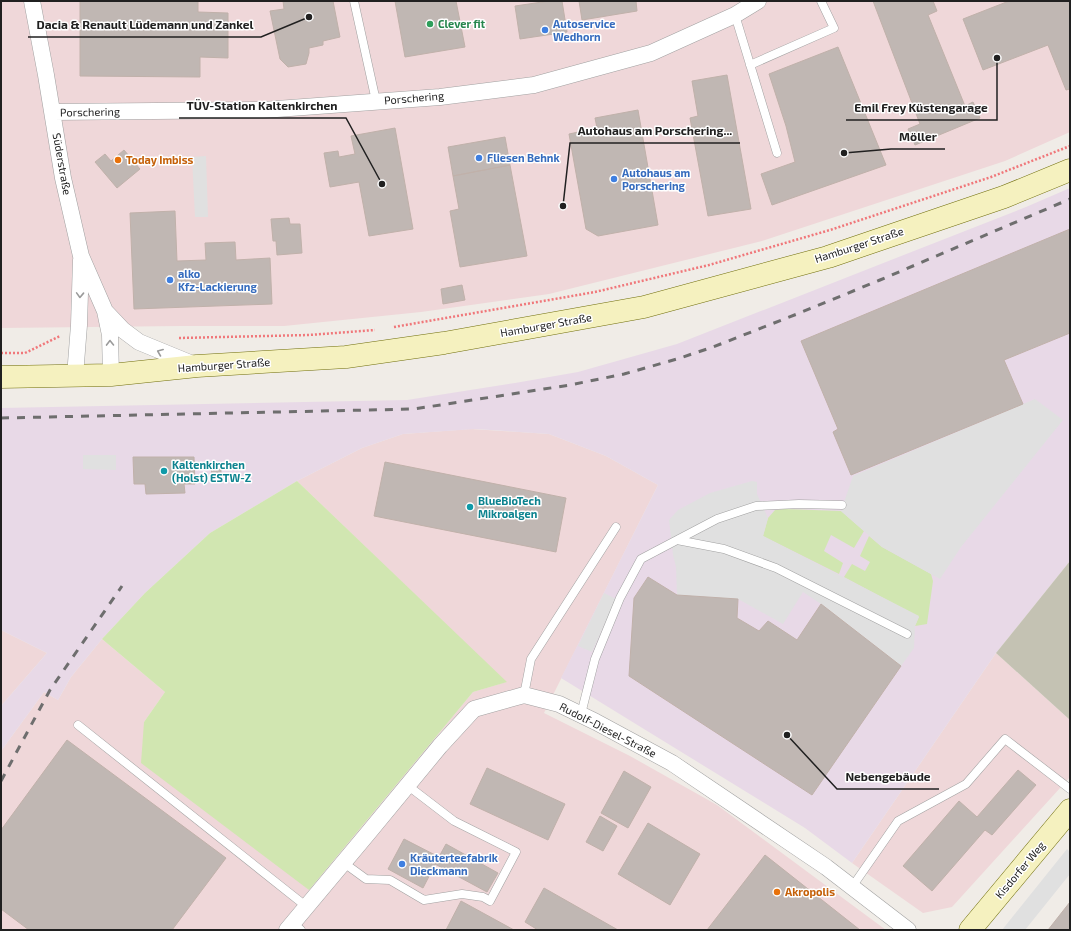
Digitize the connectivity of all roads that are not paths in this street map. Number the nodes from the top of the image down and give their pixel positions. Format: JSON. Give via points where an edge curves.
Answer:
{"nodes":[{"id":1,"x":32,"y":1,"type":"edge"},
{"id":2,"x":354,"y":1,"type":"edge"},
{"id":3,"x":758,"y":1,"type":"edge"},
{"id":4,"x":820,"y":1,"type":"edge"},
{"id":5,"x":735,"y":15,"type":"junction"},
{"id":6,"x":750,"y":65,"type":"junction"},
{"id":7,"x":376,"y":102,"type":"junction"},
{"id":8,"x":53,"y":112,"type":"junction"},
{"id":9,"x":777,"y":153,"type":"dead end"},
{"id":10,"x":1070,"y":170,"type":"edge"},
{"id":11,"x":81,"y":256,"type":"junction"},
{"id":12,"x":105,"y":311,"type":"junction"},
{"id":13,"x":197,"y":366,"type":"junction"},
{"id":14,"x":111,"y":375,"type":"junction"},
{"id":15,"x":75,"y":376,"type":"junction"},
{"id":16,"x":1,"y":377,"type":"edge"},
{"id":17,"x":842,"y":505,"type":"dead end"},
{"id":18,"x":616,"y":527,"type":"dead end"},
{"id":19,"x":677,"y":540,"type":"junction"},
{"id":20,"x":907,"y":634,"type":"dead end"},
{"id":21,"x":524,"y":695,"type":"junction"},
{"id":22,"x":581,"y":714,"type":"junction"},
{"id":23,"x":78,"y":725,"type":"dead end"},
{"id":24,"x":407,"y":786,"type":"junction"},
{"id":25,"x":1070,"y":789,"type":"edge"},
{"id":26,"x":1070,"y":810,"type":"edge"},
{"id":27,"x":344,"y":863,"type":"junction"},
{"id":28,"x":852,"y":887,"type":"junction"},
{"id":29,"x":307,"y":907,"type":"junction"},
{"id":30,"x":294,"y":928,"type":"edge"},
{"id":31,"x":908,"y":930,"type":"edge"},
{"id":32,"x":970,"y":930,"type":"edge"}],
"edges":[{"from":1,"to":8,"type":"street","name":"Süderstraße"},
{"from":2,"to":7,"type":"lane"},
{"from":3,"to":5,"type":"street","name":"Porschering"},
{"from":4,"to":6,"type":"lane","via":[[834,28]]},
{"from":5,"to":6,"type":"lane"},
{"from":5,"to":7,"type":"street","name":"Porschering","via":[[651,53],[534,85]]},
{"from":6,"to":9,"type":"lane"},
{"from":7,"to":8,"type":"street","name":"Porschering","via":[[263,110]]},
{"from":8,"to":11,"type":"street","name":"Süderstraße","via":[[63,178]]},
{"from":10,"to":13,"type":"main road","name":"Hamburger Straße","via":[[1004,197],[828,257],[644,307],[444,343],[346,357]]},
{"from":11,"to":12,"type":"street","name":"Süderstraße"},
{"from":11,"to":15,"type":"street","name":"Süderstraße","one_way":true},
{"from":13,"to":12,"type":"street","one_way":true,"via":[[139,342]]},
{"from":14,"to":12,"type":"street","name":"Süderstraße","one_way":true,"via":[[110,334]]},
{"from":13,"to":14,"type":"main road","name":"Hamburger Straße"},
{"from":14,"to":15,"type":"main road","name":"Hamburger Straße"},
{"from":15,"to":16,"type":"main road","name":"Hamburger Straße"},
{"from":17,"to":19,"type":"lane","via":[[756,506],[717,519]]},
{"from":18,"to":21,"type":"lane","via":[[531,659]]},
{"from":19,"to":20,"type":"lane","via":[[724,549],[776,568]]},
{"from":19,"to":22,"type":"lane","via":[[641,559],[620,598],[595,659]]},
{"from":21,"to":22,"type":"street","name":"Rudolf-Diesel-Straße","via":[[559,704]]},
{"from":21,"to":24,"type":"street","via":[[474,709]]},
{"from":22,"to":28,"type":"street","name":"Rudolf-Diesel-Straße","via":[[672,763]]},
{"from":23,"to":29,"type":"lane"},
{"from":24,"to":27,"type":"street"},
{"from":24,"to":27,"type":"lane","via":[[454,821],[516,852],[490,901],[483,897],[462,894],[424,900],[390,880],[366,879]]},
{"from":25,"to":28,"type":"lane","via":[[1005,739],[966,784],[898,822]]},
{"from":26,"to":32,"type":"main road","name":"Kisdorfer Weg"},
{"from":27,"to":29,"type":"street"},
{"from":28,"to":31,"type":"street","name":"Rudolf-Diesel-Straße"},
{"from":29,"to":30,"type":"street"}]}
